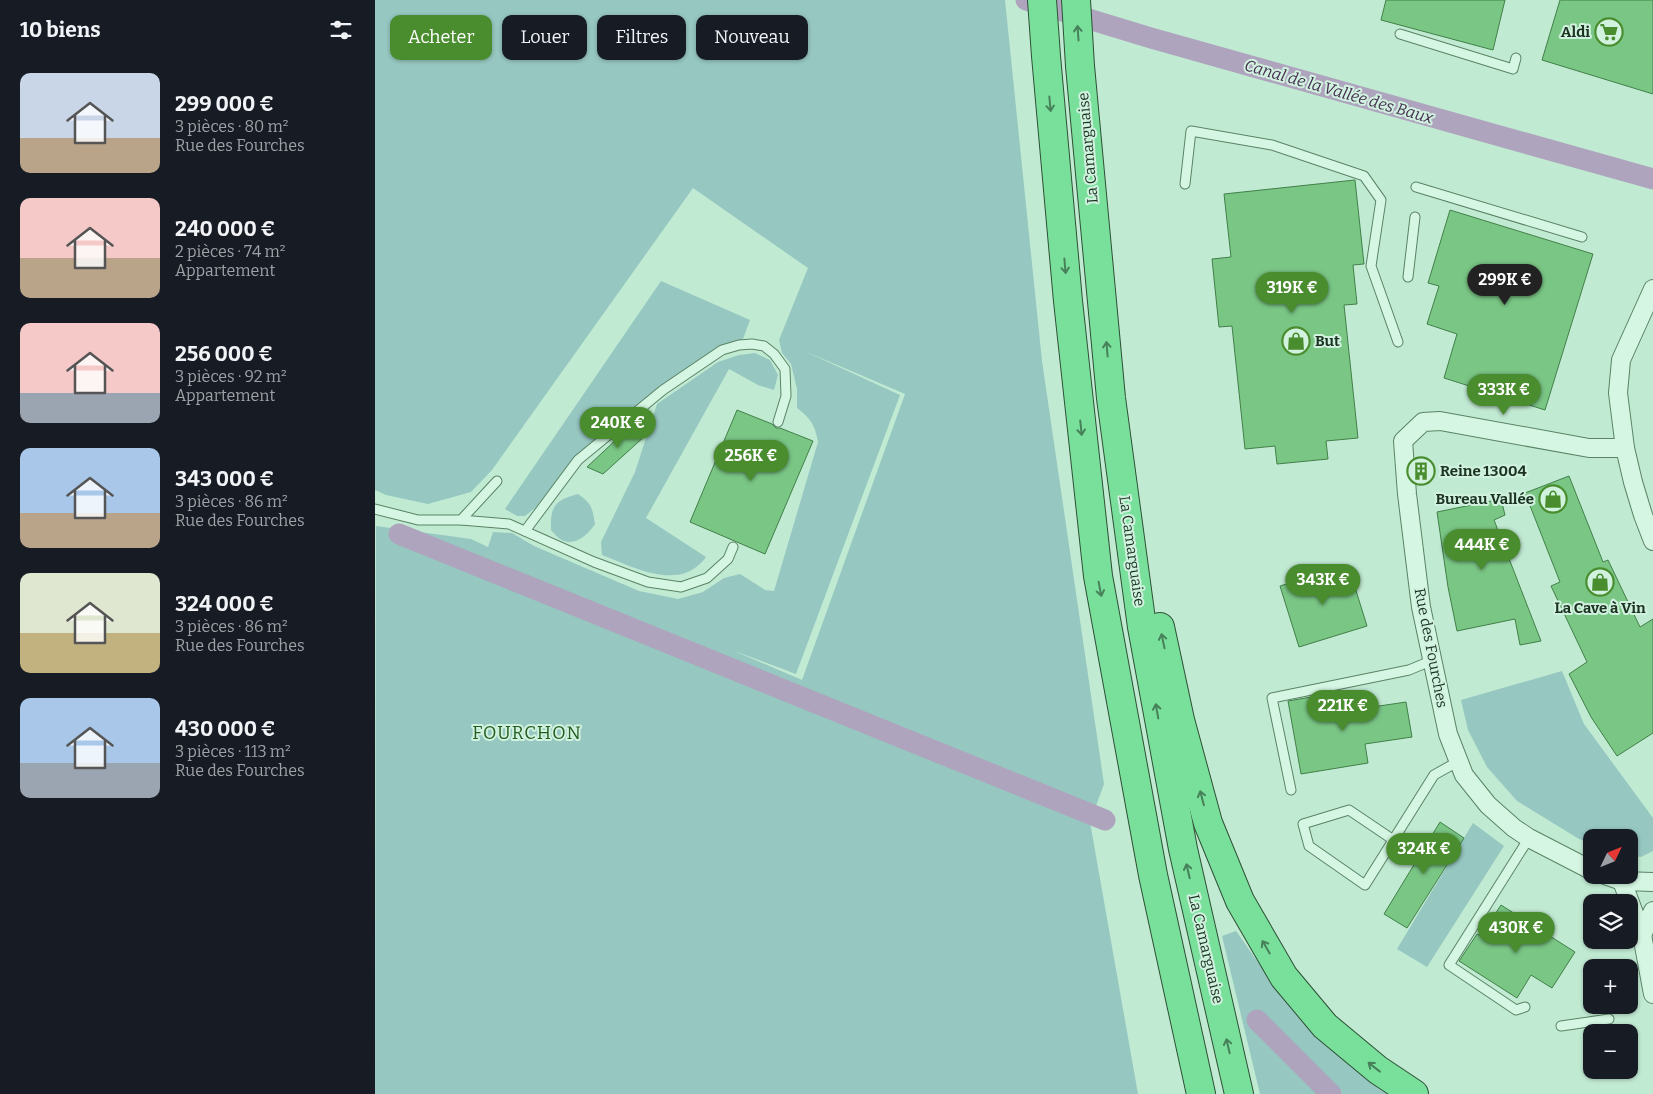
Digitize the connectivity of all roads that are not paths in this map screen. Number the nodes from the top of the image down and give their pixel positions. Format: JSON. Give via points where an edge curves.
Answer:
{"nodes":[{"id":1,"x":1042,"y":0,"type":"edge"},
{"id":2,"x":1076,"y":0,"type":"edge"},
{"id":3,"x":1400,"y":34,"type":"dead end"},
{"id":4,"x":1516,"y":58,"type":"dead end"},
{"id":5,"x":1185,"y":184,"type":"dead end"},
{"id":6,"x":1416,"y":187,"type":"dead end"},
{"id":7,"x":1415,"y":217,"type":"dead end"},
{"id":8,"x":1582,"y":237,"type":"dead end"},
{"id":9,"x":1409,"y":277,"type":"dead end"},
{"id":10,"x":1653,"y":288,"type":"edge"},
{"id":11,"x":1398,"y":342,"type":"dead end"},
{"id":12,"x":1111,"y":398,"type":"junction"},
{"id":13,"x":779,"y":422,"type":"dead end"},
{"id":14,"x":1625,"y":448,"type":"junction"},
{"id":15,"x":497,"y":481,"type":"dead end"},
{"id":16,"x":375,"y":509,"type":"edge"},
{"id":17,"x":461,"y":520,"type":"junction"},
{"id":18,"x":525,"y":531,"type":"junction"},
{"id":19,"x":1653,"y":541,"type":"edge"},
{"id":20,"x":733,"y":547,"type":"dead end"},
{"id":21,"x":1433,"y":660,"type":"junction"},
{"id":22,"x":1459,"y":761,"type":"junction"},
{"id":23,"x":1291,"y":790,"type":"dead end"},
{"id":24,"x":1529,"y":838,"type":"junction"},
{"id":25,"x":1392,"y":839,"type":"junction"},
{"id":26,"x":1583,"y":866,"type":"edge"},
{"id":27,"x":1638,"y":882,"type":"edge"},
{"id":28,"x":1653,"y":882,"type":"edge"},
{"id":29,"x":1624,"y":884,"type":"edge"},
{"id":30,"x":1653,"y":911,"type":"edge"},
{"id":31,"x":1642,"y":935,"type":"junction"},
{"id":32,"x":1653,"y":994,"type":"edge"},
{"id":33,"x":1525,"y":1007,"type":"dead end"},
{"id":34,"x":1609,"y":1019,"type":"dead end"},
{"id":35,"x":1561,"y":1026,"type":"dead end"},
{"id":36,"x":1201,"y":1094,"type":"edge"},
{"id":37,"x":1239,"y":1094,"type":"edge"},
{"id":38,"x":1414,"y":1094,"type":"edge"}],
"edges":[{"from":1,"to":36,"type":"highway","one_way":true,"via":[[1068,300],[1097,576],[1153,875]]},
{"from":12,"to":2,"type":"highway","name":"La Camarguaise","one_way":true},
{"from":3,"to":4,"type":"lane","via":[[1513,69]]},
{"from":5,"to":11,"type":"lane","via":[[1191,131],[1272,145],[1365,176],[1381,200],[1371,266]]},
{"from":6,"to":8,"type":"lane"},
{"from":7,"to":9,"type":"lane"},
{"from":10,"to":14,"type":"street","via":[[1621,360],[1618,394]]},
{"from":37,"to":12,"type":"highway","name":"La Camarguaise","one_way":true,"via":[[1183,849],[1147,656]]},
{"from":38,"to":12,"type":"highway","one_way":true,"via":[[1378,1070],[1325,1026],[1283,977],[1240,901],[1208,823],[1180,720]]},
{"from":13,"to":18,"type":"lane","via":[[786,396],[785,369],[774,354],[764,346],[752,344],[723,350],[663,390],[578,460]]},
{"from":14,"to":19,"type":"street"},
{"from":14,"to":21,"type":"street","name":"Rue des Fourches","via":[[1589,448],[1440,421],[1423,422],[1403,441],[1421,607]]},
{"from":15,"to":17,"type":"lane"},
{"from":16,"to":17,"type":"lane","via":[[418,520]]},
{"from":17,"to":18,"type":"lane","via":[[509,524]]},
{"from":18,"to":20,"type":"lane","via":[[621,572],[649,582],[681,587],[707,578],[729,558]]},
{"from":21,"to":22,"type":"street","name":"Rue des Fourches","via":[[1449,734]]},
{"from":21,"to":23,"type":"lane","via":[[1409,670],[1272,698]]},
{"from":22,"to":24,"type":"street","name":"Rue des Fourches","via":[[1464,775],[1488,805]]},
{"from":22,"to":25,"type":"lane","via":[[1434,775]]},
{"from":24,"to":26,"type":"street","name":"Rue des Fourches"},
{"from":24,"to":33,"type":"lane","via":[[1449,965],[1515,1010]]},
{"from":25,"to":25,"type":"lane","via":[[1365,884],[1309,846],[1303,824],[1349,810]]},
{"from":27,"to":28,"type":"street"},
{"from":29,"to":31,"type":"street"},
{"from":30,"to":31,"type":"street"},
{"from":31,"to":32,"type":"street"},
{"from":34,"to":35,"type":"lane"}]}
